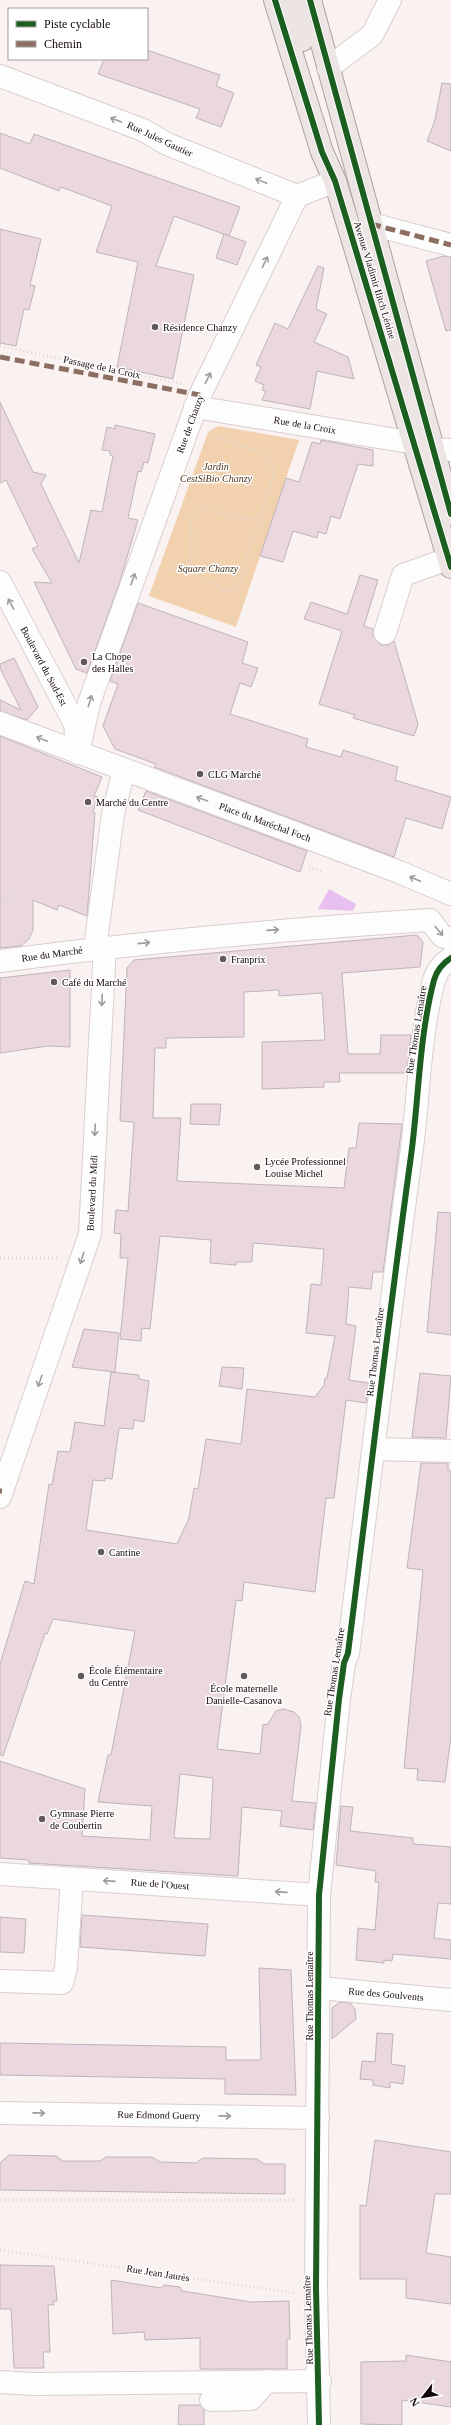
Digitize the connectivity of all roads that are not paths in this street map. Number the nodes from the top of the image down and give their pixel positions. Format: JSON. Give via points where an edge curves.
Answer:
{"nodes":[{"id":1,"x":275,"y":0,"type":"edge"},
{"id":2,"x":292,"y":0,"type":"edge"},
{"id":3,"x":310,"y":0,"type":"edge"},
{"id":4,"x":390,"y":0,"type":"edge"},
{"id":5,"x":328,"y":68,"type":"junction"},
{"id":6,"x":0,"y":76,"type":"edge"},
{"id":7,"x":335,"y":182,"type":"junction"},
{"id":8,"x":297,"y":196,"type":"junction"},
{"id":9,"x":371,"y":224,"type":"junction"},
{"id":10,"x":451,"y":245,"type":"edge"},
{"id":11,"x":197,"y":401,"type":"junction"},
{"id":12,"x":433,"y":448,"type":"edge"},
{"id":13,"x":451,"y":514,"type":"edge"},
{"id":14,"x":449,"y":563,"type":"edge"},
{"id":15,"x":0,"y":582,"type":"edge"},
{"id":16,"x":385,"y":633,"type":"dead end"},
{"id":17,"x":0,"y":723,"type":"edge"},
{"id":18,"x":78,"y":753,"type":"junction"},
{"id":19,"x":124,"y":770,"type":"junction"},
{"id":20,"x":451,"y":894,"type":"edge"},
{"id":21,"x":451,"y":899,"type":"edge"},
{"id":22,"x":423,"y":900,"type":"dead end"},
{"id":23,"x":451,"y":939,"type":"edge"},
{"id":24,"x":100,"y":947,"type":"junction"},
{"id":25,"x":451,"y":958,"type":"edge"},
{"id":26,"x":0,"y":962,"type":"edge"},
{"id":27,"x":374,"y":1449,"type":"junction"},
{"id":28,"x":451,"y":1451,"type":"edge"},
{"id":29,"x":1,"y":1493,"type":"edge"},
{"id":30,"x":0,"y":1874,"type":"edge"},
{"id":31,"x":72,"y":1879,"type":"junction"},
{"id":32,"x":320,"y":1895,"type":"junction"},
{"id":33,"x":0,"y":1981,"type":"edge"},
{"id":34,"x":320,"y":1988,"type":"junction"},
{"id":35,"x":451,"y":2000,"type":"edge"},
{"id":36,"x":0,"y":2113,"type":"edge"},
{"id":37,"x":318,"y":2118,"type":"junction"},
{"id":38,"x":320,"y":2380,"type":"junction"},
{"id":39,"x":267,"y":2381,"type":"junction"},
{"id":40,"x":0,"y":2382,"type":"edge"},
{"id":41,"x":211,"y":2400,"type":"dead end"},
{"id":42,"x":320,"y":2425,"type":"edge"}],
"edges":[{"from":1,"to":7,"type":"main road","name":"Avenue Vladimir Ilitch Lénine","via":[[322,152]]},
{"from":2,"to":7,"type":"main road"},
{"from":3,"to":5,"type":"main road","name":"Avenue Vladimir Ilitch Lénine"},
{"from":4,"to":5,"type":"street","via":[[372,35]]},
{"from":5,"to":9,"type":"main road","name":"Avenue Vladimir Ilitch Lénine"},
{"from":8,"to":6,"type":"street","name":"Rue Jules Gautier","one_way":true,"via":[[167,144],[143,130]]},
{"from":7,"to":8,"type":"street"},
{"from":7,"to":12,"type":"main road","name":"Avenue Vladimir Ilitch Lénine"},
{"from":11,"to":8,"type":"street","name":"Rue de Chanzy","one_way":true},
{"from":9,"to":10,"type":"street"},
{"from":9,"to":12,"type":"main road","name":"Avenue Vladimir Ilitch Lénine"},
{"from":11,"to":12,"type":"street","name":"Rue de la Croix"},
{"from":18,"to":11,"type":"street","name":"Rue de Chanzy","one_way":true,"via":[[89,703]]},
{"from":12,"to":13,"type":"main road","name":"Avenue Vladimir Ilitch Lénine"},
{"from":12,"to":14,"type":"main road","name":"Avenue Vladimir Ilitch Lénine"},
{"from":14,"to":16,"type":"street","via":[[403,575]]},
{"from":18,"to":15,"type":"street","name":"Boulevard du Sud-Est","one_way":true,"via":[[74,724]]},
{"from":18,"to":17,"type":"street","name":"Place du Maréchal Foch","one_way":true},
{"from":18,"to":19,"type":"street","name":"Place du Maréchal Foch"},
{"from":20,"to":19,"type":"street","name":"Place du Maréchal Foch","one_way":true},
{"from":19,"to":24,"type":"street","name":"Boulevard du Midi","via":[[113,814]]},
{"from":21,"to":22,"type":"street"},
{"from":24,"to":23,"type":"street","one_way":true,"via":[[264,931],[430,920],[442,936]]},
{"from":24,"to":26,"type":"street","name":"Rue du Marché"},
{"from":24,"to":29,"type":"street","name":"Boulevard du Midi","one_way":true,"via":[[90,1234]]},
{"from":25,"to":27,"type":"street","name":"Rue Thomas Lemaître","via":[[437,972],[423,1038],[416,1120]]},
{"from":27,"to":28,"type":"street"},
{"from":27,"to":32,"type":"street","name":"Rue Thomas Lemaître","via":[[348,1653],[339,1698]]},
{"from":30,"to":31,"type":"street","name":"Rue de l'Ouest"},
{"from":32,"to":31,"type":"street","name":"Rue de l'Ouest","one_way":true},
{"from":31,"to":33,"type":"street","via":[[66,1968],[62,1983]]},
{"from":32,"to":34,"type":"street","name":"Rue Thomas Lemaître"},
{"from":34,"to":35,"type":"street","name":"Rue des Goulvents"},
{"from":34,"to":37,"type":"street","name":"Rue Thomas Lemaître"},
{"from":36,"to":37,"type":"street","name":"Rue Edmond Guerry","one_way":true},
{"from":37,"to":38,"type":"street","name":"Rue Thomas Lemaître","via":[[316,2296]]},
{"from":38,"to":39,"type":"street"},
{"from":38,"to":42,"type":"street","name":"Rue Thomas Lemaître"},
{"from":39,"to":40,"type":"street","via":[[40,2384]]},
{"from":39,"to":41,"type":"street","via":[[251,2399]]}]}
